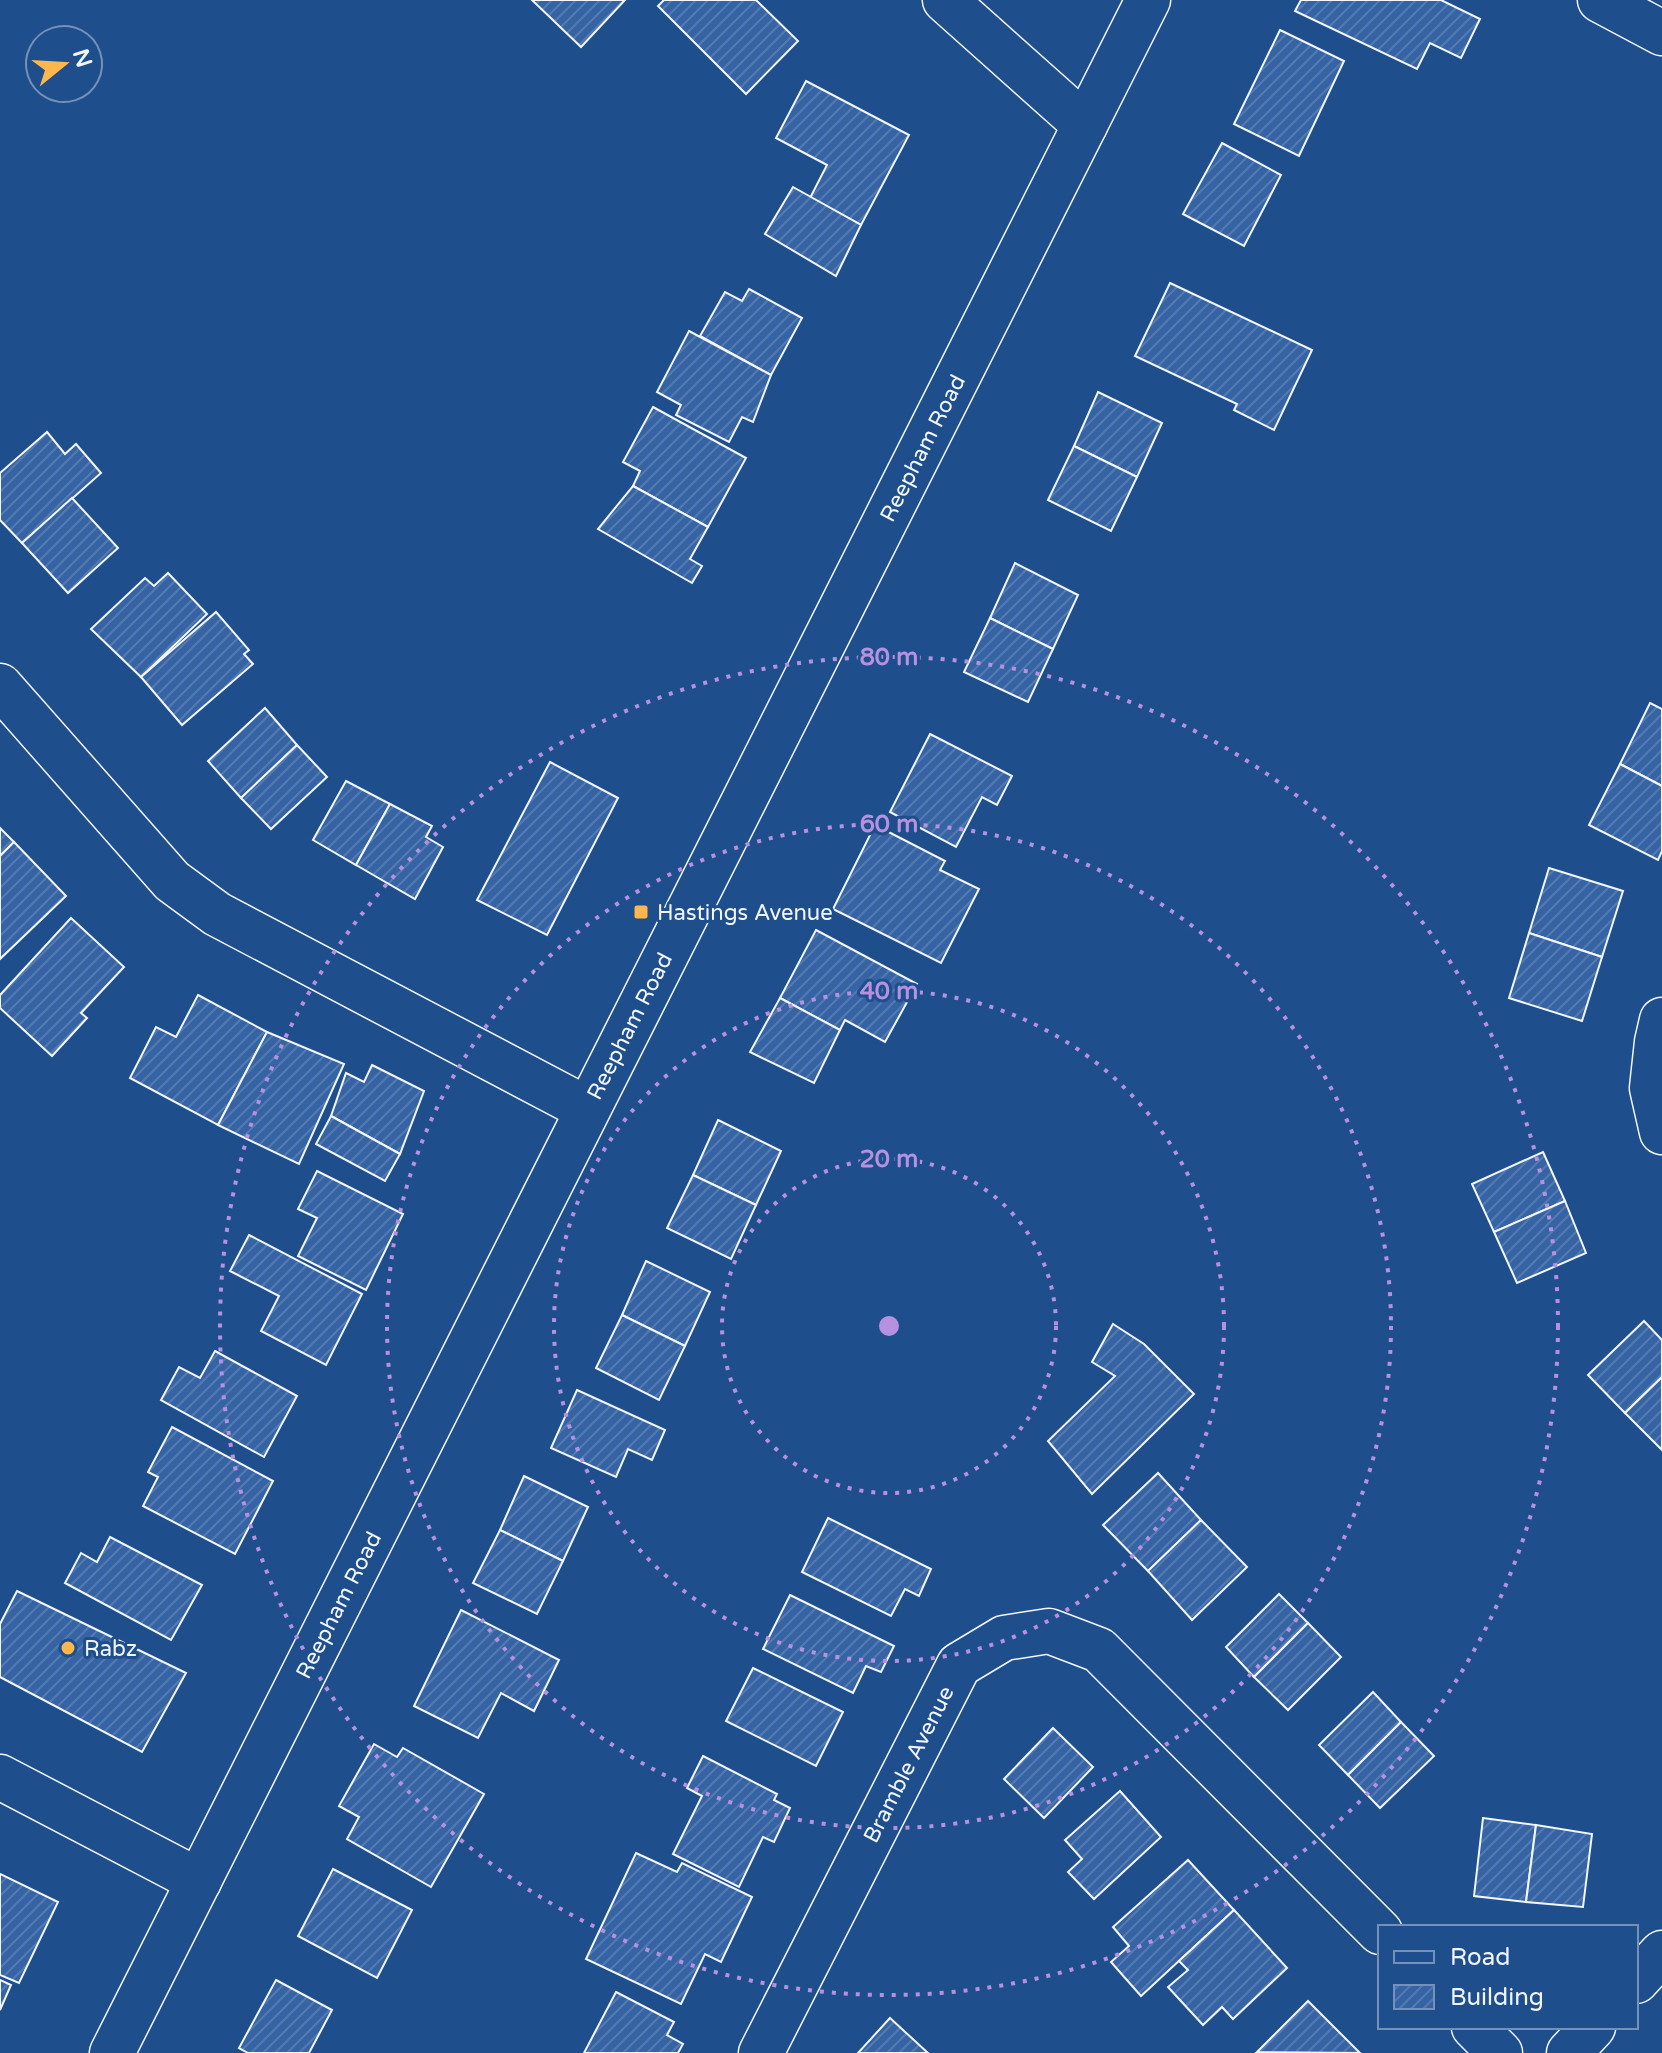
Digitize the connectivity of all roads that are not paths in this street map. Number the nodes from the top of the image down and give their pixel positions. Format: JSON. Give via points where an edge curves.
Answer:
{"nodes":[{"id":1,"x":945,"y":0,"type":"edge"},
{"id":2,"x":1148,"y":0,"type":"edge"},
{"id":3,"x":1600,"y":0,"type":"edge"},
{"id":4,"x":1662,"y":33,"type":"edge"},
{"id":5,"x":1085,"y":125,"type":"junction"},
{"id":6,"x":0,"y":686,"type":"edge"},
{"id":7,"x":1662,"y":1020,"type":"edge"},
{"id":8,"x":587,"y":1109,"type":"junction"},
{"id":9,"x":1662,"y":1132,"type":"edge"},
{"id":10,"x":0,"y":1777,"type":"edge"},
{"id":11,"x":199,"y":1881,"type":"junction"},
{"id":12,"x":1378,"y":1930,"type":"edge"},
{"id":13,"x":1662,"y":1953,"type":"edge"},
{"id":14,"x":1638,"y":1979,"type":"edge"},
{"id":15,"x":1476,"y":2029,"type":"edge"},
{"id":16,"x":1591,"y":2029,"type":"edge"},
{"id":17,"x":112,"y":2053,"type":"edge"},
{"id":18,"x":761,"y":2053,"type":"edge"},
{"id":19,"x":1500,"y":2053,"type":"edge"},
{"id":20,"x":1569,"y":2053,"type":"edge"}],
"edges":[{"from":1,"to":5,"type":"street"},
{"from":2,"to":5,"type":"street","name":"Reepham Road"},
{"from":3,"to":4,"type":"street"},
{"from":5,"to":8,"type":"street","name":"Reepham Road"},
{"from":6,"to":8,"type":"street","via":[[172,881],[217,914]]},
{"from":7,"to":9,"type":"street","via":[[1652,1088]]},
{"from":8,"to":11,"type":"street","name":"Reepham Road"},
{"from":10,"to":11,"type":"street"},
{"from":11,"to":17,"type":"street","name":"Reepham Road"},
{"from":12,"to":18,"type":"street","name":"Bramble Avenue","via":[[1099,1650],[1049,1631],[1004,1638],[959,1665]]},
{"from":13,"to":14,"type":"street"},
{"from":15,"to":19,"type":"street"},
{"from":16,"to":20,"type":"street"}]}
